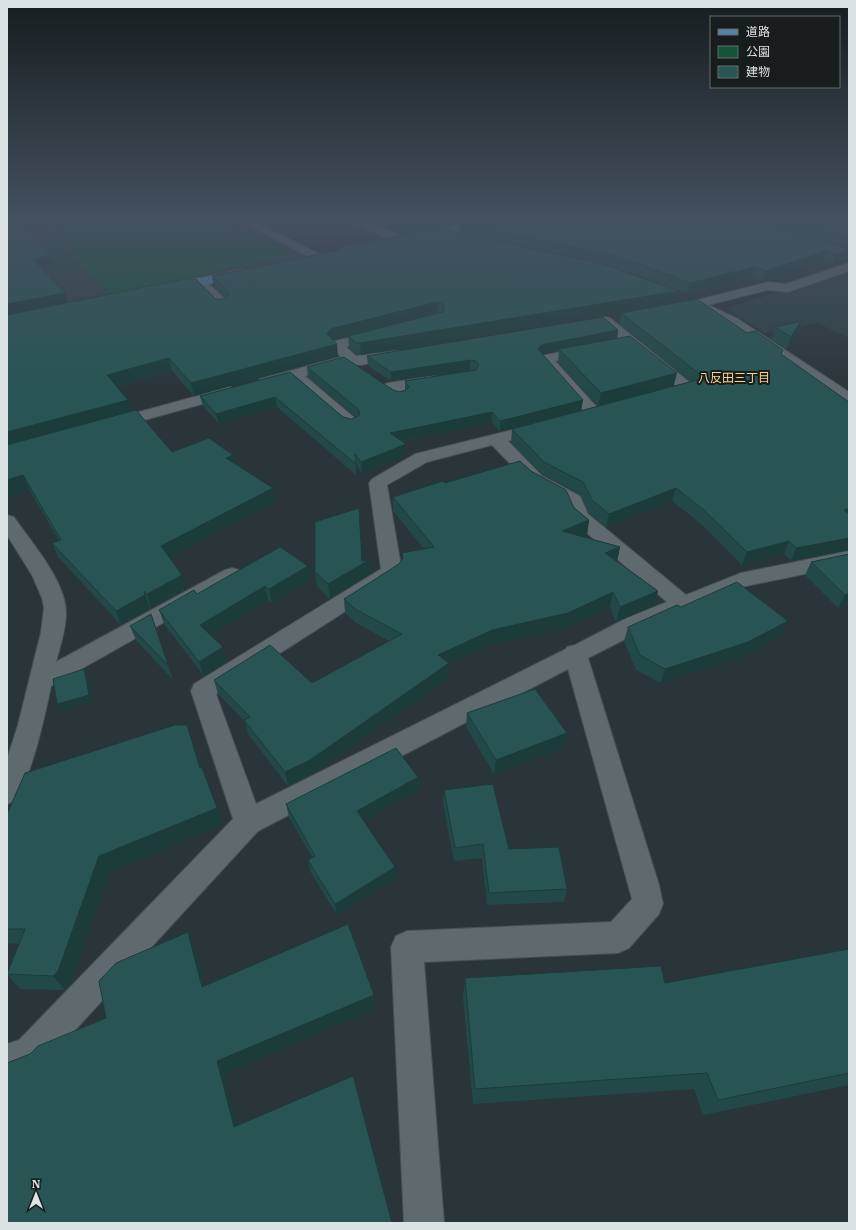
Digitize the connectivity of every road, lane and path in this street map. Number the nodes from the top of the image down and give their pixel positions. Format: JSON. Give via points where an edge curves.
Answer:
{"nodes":[{"id":1,"x":222,"y":277,"type":"edge"},
{"id":2,"x":818,"y":277,"type":"edge"},
{"id":3,"x":200,"y":282,"type":"junction"},
{"id":4,"x":161,"y":290,"type":"edge"},
{"id":5,"x":677,"y":296,"type":"edge"},
{"id":6,"x":697,"y":304,"type":"junction"},
{"id":7,"x":224,"y":306,"type":"edge"},
{"id":8,"x":658,"y":311,"type":"edge"},
{"id":9,"x":605,"y":321,"type":"edge"},
{"id":10,"x":386,"y":332,"type":"edge"},
{"id":11,"x":599,"y":348,"type":"edge"},
{"id":12,"x":412,"y":352,"type":"edge"},
{"id":13,"x":350,"y":360,"type":"junction"},
{"id":14,"x":294,"y":374,"type":"junction"},
{"id":15,"x":448,"y":378,"type":"edge"},
{"id":16,"x":849,"y":399,"type":"edge"},
{"id":17,"x":645,"y":400,"type":"edge"},
{"id":18,"x":574,"y":419,"type":"edge"},
{"id":19,"x":351,"y":423,"type":"edge"},
{"id":20,"x":554,"y":424,"type":"edge"},
{"id":21,"x":98,"y":428,"type":"edge"},
{"id":22,"x":496,"y":439,"type":"junction"},
{"id":23,"x":7,"y":520,"type":"edge"},
{"id":24,"x":849,"y":558,"type":"edge"},
{"id":25,"x":237,"y":572,"type":"edge"},
{"id":26,"x":683,"y":604,"type":"junction"},
{"id":27,"x":575,"y":653,"type":"junction"},
{"id":28,"x":41,"y":681,"type":"junction"},
{"id":29,"x":13,"y":769,"type":"edge"},
{"id":30,"x":7,"y":792,"type":"edge"},
{"id":31,"x":248,"y":822,"type":"junction"},
{"id":32,"x":7,"y":1062,"type":"edge"},
{"id":33,"x":424,"y":1223,"type":"edge"}],
"edges":[{"from":1,"to":3,"type":"main road"},
{"from":2,"to":6,"type":"street","via":[[787,288],[768,286]]},
{"from":3,"to":4,"type":"main road"},
{"from":3,"to":7,"type":"street"},
{"from":5,"to":6,"type":"street"},
{"from":6,"to":8,"type":"street"},
{"from":6,"to":16,"type":"street","via":[[733,322]]},
{"from":9,"to":17,"type":"street","via":[[622,343],[688,388]]},
{"from":10,"to":13,"type":"street","via":[[336,345]]},
{"from":11,"to":18,"type":"street","via":[[545,360],[602,412]]},
{"from":12,"to":13,"type":"street","via":[[361,361]]},
{"from":13,"to":14,"type":"street"},
{"from":13,"to":15,"type":"street","via":[[384,385]]},
{"from":14,"to":19,"type":"street"},
{"from":14,"to":21,"type":"street"},
{"from":20,"to":22,"type":"street"},
{"from":22,"to":26,"type":"street","via":[[536,480],[573,500],[580,517]]},
{"from":22,"to":31,"type":"street","via":[[421,458],[378,483],[392,572],[203,690]]},
{"from":23,"to":28,"type":"street","via":[[45,580],[55,608]]},
{"from":24,"to":26,"type":"street","via":[[741,580]]},
{"from":25,"to":28,"type":"street"},
{"from":26,"to":27,"type":"street"},
{"from":27,"to":31,"type":"street"},
{"from":27,"to":33,"type":"street","via":[[648,904],[618,937],[407,947]]},
{"from":28,"to":29,"type":"street"},
{"from":29,"to":30,"type":"street"},
{"from":31,"to":32,"type":"street","via":[[32,1053]]}]}
